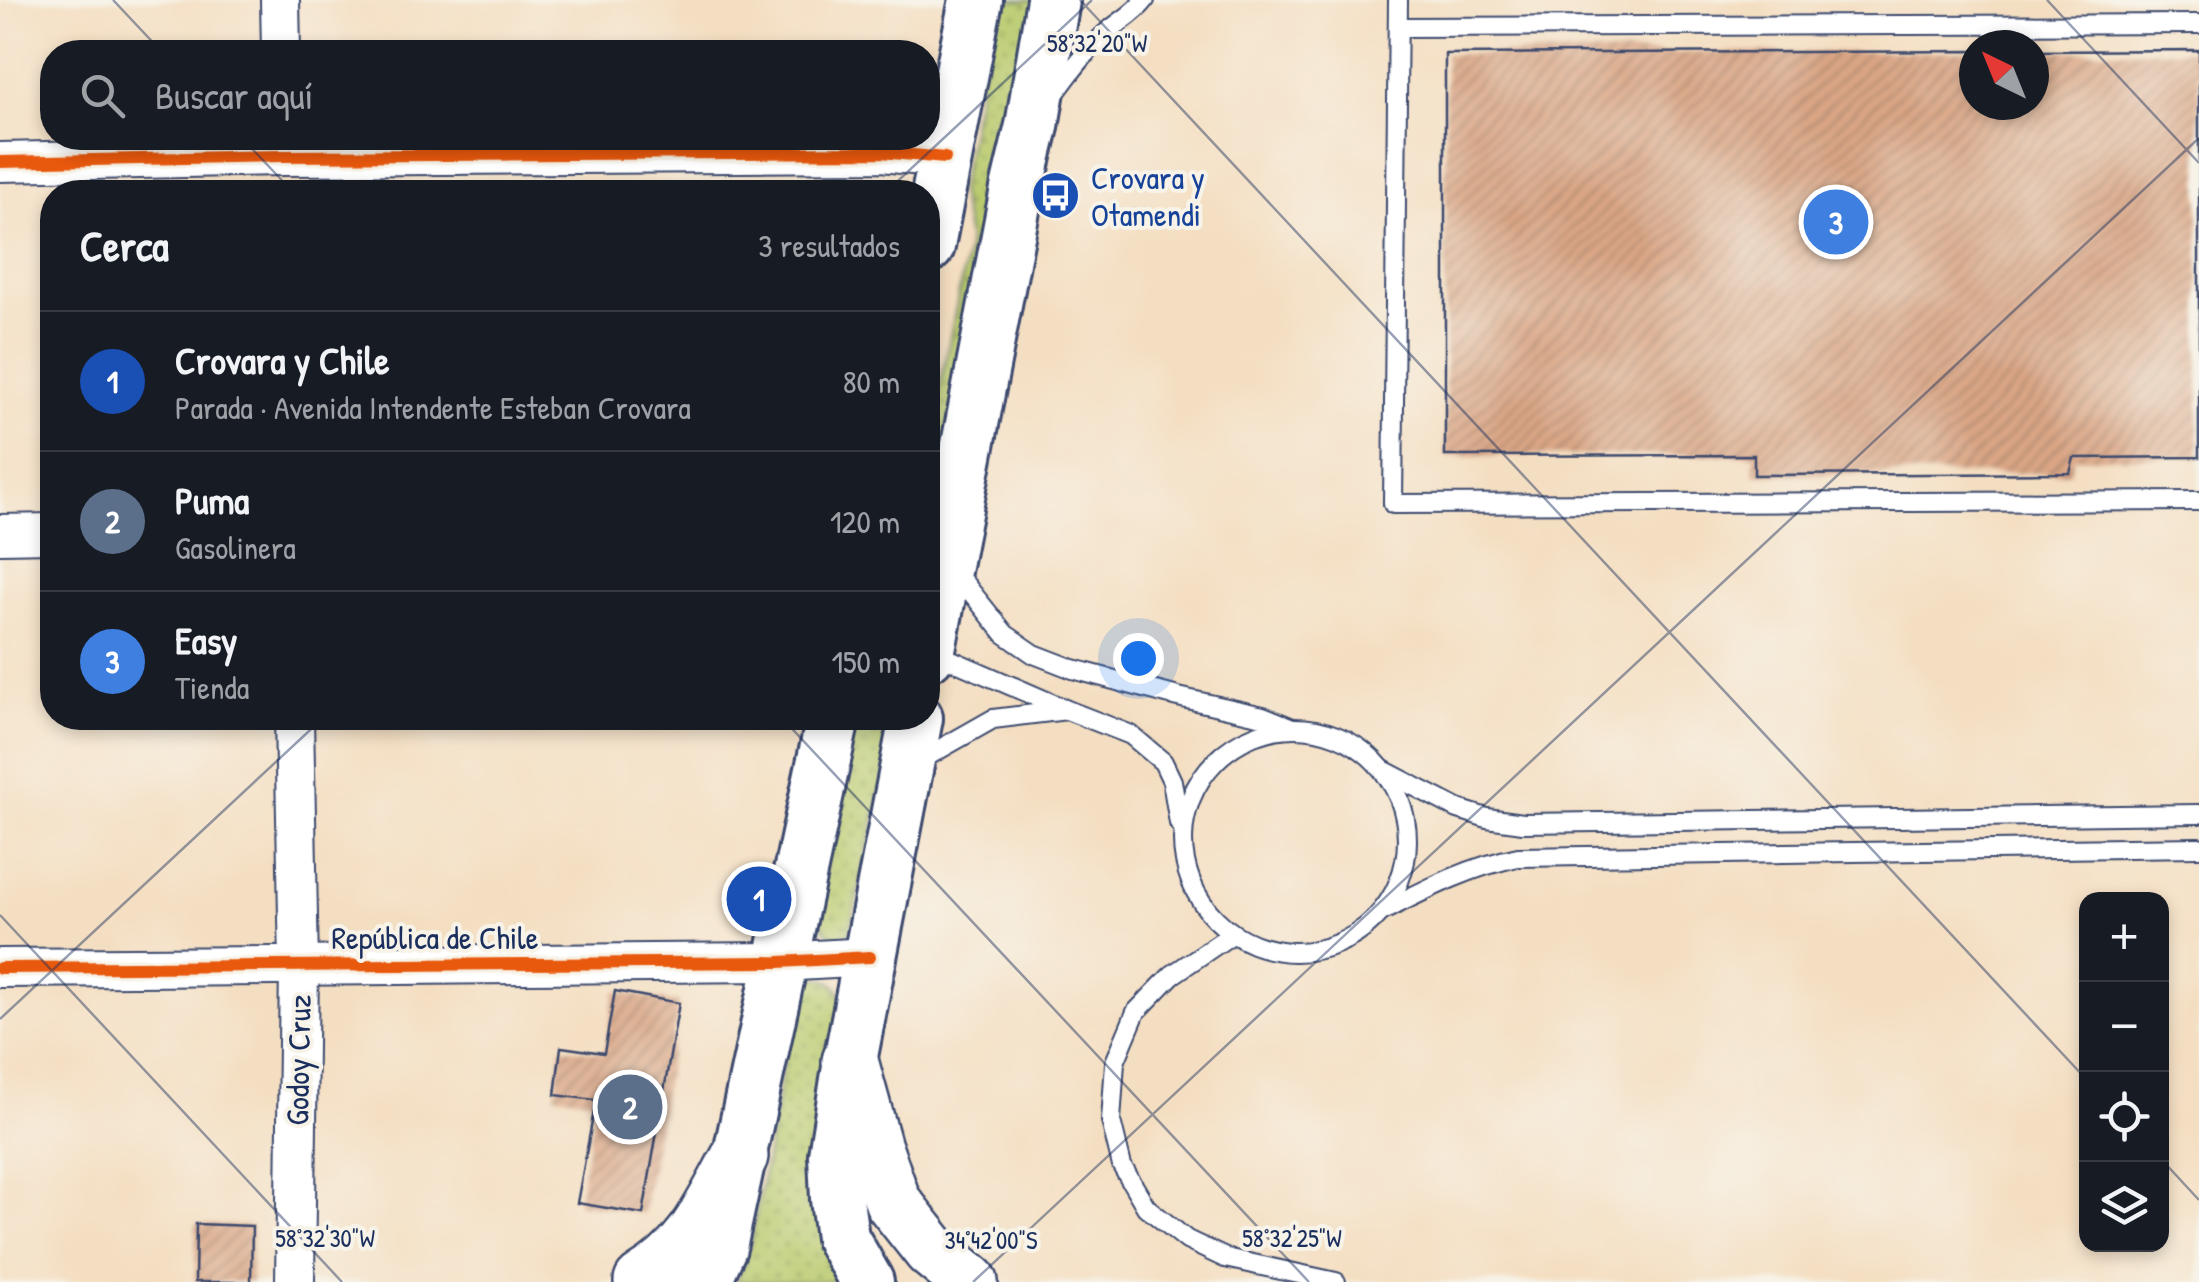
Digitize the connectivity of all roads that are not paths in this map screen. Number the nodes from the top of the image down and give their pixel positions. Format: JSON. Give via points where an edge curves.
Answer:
{"nodes":[{"id":1,"x":280,"y":0,"type":"edge"},
{"id":2,"x":976,"y":0,"type":"edge"},
{"id":3,"x":1053,"y":0,"type":"edge"},
{"id":4,"x":1145,"y":0,"type":"edge"},
{"id":5,"x":1398,"y":0,"type":"edge"},
{"id":6,"x":2199,"y":24,"type":"edge"},
{"id":7,"x":1398,"y":27,"type":"junction"},
{"id":8,"x":281,"y":40,"type":"edge"},
{"id":9,"x":1032,"y":126,"type":"junction"},
{"id":10,"x":944,"y":158,"type":"junction"},
{"id":11,"x":0,"y":162,"type":"edge"},
{"id":12,"x":283,"y":162,"type":"edge"},
{"id":13,"x":940,"y":180,"type":"edge"},
{"id":14,"x":2199,"y":501,"type":"edge"},
{"id":15,"x":40,"y":533,"type":"edge"},
{"id":16,"x":0,"y":534,"type":"edge"},
{"id":17,"x":940,"y":554,"type":"edge"},
{"id":18,"x":940,"y":579,"type":"edge"},
{"id":19,"x":940,"y":656,"type":"edge"},
{"id":20,"x":1068,"y":710,"type":"junction"},
{"id":21,"x":1291,"y":728,"type":"junction"},
{"id":22,"x":294,"y":730,"type":"edge"},
{"id":23,"x":830,"y":730,"type":"edge"},
{"id":24,"x":914,"y":730,"type":"edge"},
{"id":25,"x":906,"y":769,"type":"junction"},
{"id":26,"x":1383,"y":770,"type":"junction"},
{"id":27,"x":2199,"y":814,"type":"edge"},
{"id":28,"x":1182,"y":838,"type":"junction"},
{"id":29,"x":2199,"y":847,"type":"edge"},
{"id":30,"x":1383,"y":910,"type":"junction"},
{"id":31,"x":1232,"y":934,"type":"junction"},
{"id":32,"x":870,"y":958,"type":"junction"},
{"id":33,"x":779,"y":962,"type":"junction"},
{"id":34,"x":299,"y":966,"type":"junction"},
{"id":35,"x":0,"y":968,"type":"edge"},
{"id":36,"x":850,"y":1061,"type":"junction"},
{"id":37,"x":740,"y":1156,"type":"junction"},
{"id":38,"x":294,"y":1282,"type":"edge"},
{"id":39,"x":642,"y":1282,"type":"edge"},
{"id":40,"x":704,"y":1282,"type":"edge"},
{"id":41,"x":867,"y":1282,"type":"edge"},
{"id":42,"x":970,"y":1282,"type":"edge"},
{"id":43,"x":1336,"y":1282,"type":"edge"}],
"edges":[{"from":1,"to":8,"type":"street"},
{"from":2,"to":10,"type":"main road"},
{"from":3,"to":9,"type":"main road"},
{"from":4,"to":9,"type":"lane","via":[[1089,48]]},
{"from":5,"to":7,"type":"lane"},
{"from":6,"to":7,"type":"lane"},
{"from":7,"to":14,"type":"lane","via":[[1393,504]]},
{"from":9,"to":17,"type":"main road"},
{"from":10,"to":12,"type":"street","via":[[881,152]]},
{"from":10,"to":13,"type":"main road"},
{"from":11,"to":12,"type":"street"},
{"from":15,"to":16,"type":"street"},
{"from":18,"to":21,"type":"lane","via":[[964,583],[1005,634],[1034,654]]},
{"from":19,"to":20,"type":"lane"},
{"from":20,"to":25,"type":"lane","via":[[992,719]]},
{"from":20,"to":28,"type":"lane","via":[[1131,735],[1164,762]]},
{"from":21,"to":26,"type":"lane","via":[[1326,732],[1358,746]]},
{"from":21,"to":28,"type":"lane","via":[[1257,734],[1227,750],[1203,775]]},
{"from":22,"to":34,"type":"street","name":"Godoy Cruz"},
{"from":23,"to":33,"type":"main road"},
{"from":24,"to":25,"type":"main road"},
{"from":25,"to":32,"type":"main road"},
{"from":26,"to":27,"type":"lane","via":[[1458,809],[1523,823]]},
{"from":26,"to":30,"type":"lane","via":[[1402,803],[1408,840],[1401,877]]},
{"from":28,"to":31,"type":"lane","via":[[1188,876],[1205,909]]},
{"from":29,"to":30,"type":"lane","via":[[1518,857],[1453,876]]},
{"from":30,"to":31,"type":"lane","via":[[1328,948],[1263,948]]},
{"from":31,"to":43,"type":"lane","via":[[1172,975],[1136,1012],[1115,1062],[1111,1121],[1122,1166],[1146,1207],[1187,1240],[1225,1258]]},
{"from":32,"to":33,"type":"street","name":"República de Chile"},
{"from":32,"to":36,"type":"main road"},
{"from":33,"to":34,"type":"street","name":"República de Chile"},
{"from":33,"to":37,"type":"main road"},
{"from":34,"to":35,"type":"street","name":"República de Chile"},
{"from":34,"to":38,"type":"street","name":"Godoy Cruz"},
{"from":36,"to":41,"type":"main road","via":[[835,1155],[837,1199],[842,1238]]},
{"from":36,"to":42,"type":"main road","via":[[894,1202],[930,1250]]},
{"from":37,"to":39,"type":"main road","via":[[685,1249]]},
{"from":37,"to":40,"type":"main road","via":[[720,1248]]}]}
